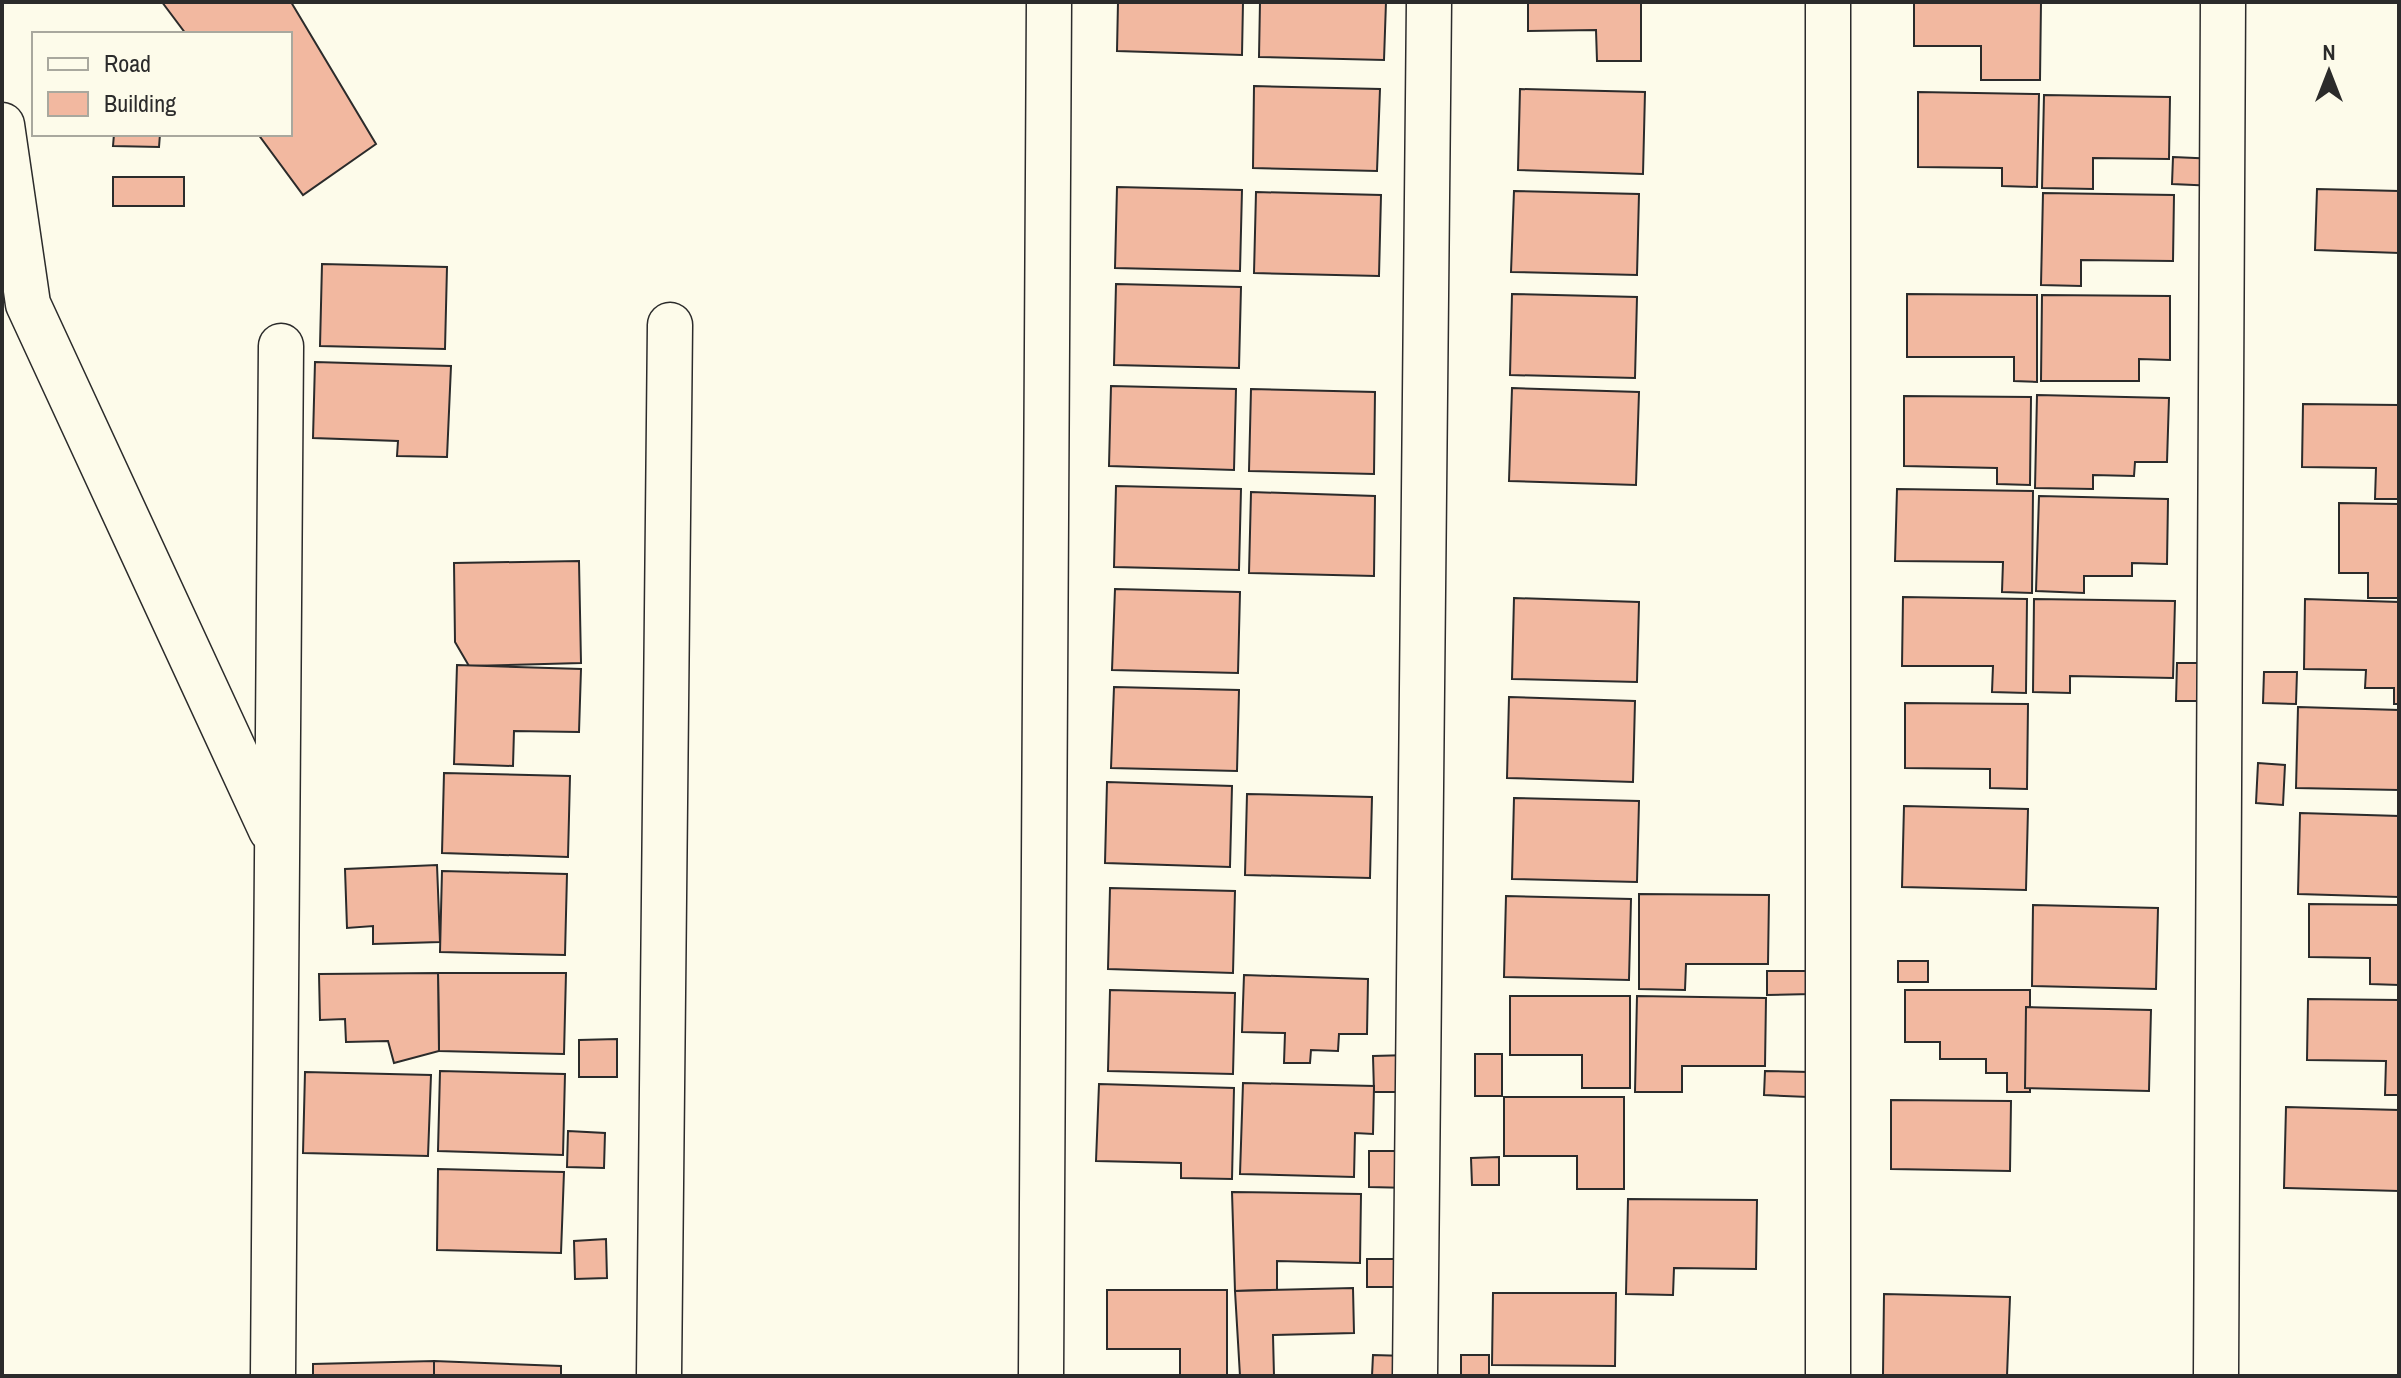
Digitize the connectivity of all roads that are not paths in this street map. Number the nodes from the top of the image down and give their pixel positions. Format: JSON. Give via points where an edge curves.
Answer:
{"nodes":[{"id":1,"x":1049,"y":2,"type":"edge"},
{"id":2,"x":1429,"y":2,"type":"edge"},
{"id":3,"x":1828,"y":2,"type":"edge"},
{"id":4,"x":2223,"y":2,"type":"edge"},
{"id":5,"x":2,"y":125,"type":"edge"},
{"id":6,"x":670,"y":325,"type":"dead end"},
{"id":7,"x":281,"y":346,"type":"dead end"},
{"id":8,"x":277,"y":843,"type":"junction"},
{"id":9,"x":273,"y":1376,"type":"edge"},
{"id":10,"x":659,"y":1376,"type":"edge"},
{"id":11,"x":1041,"y":1376,"type":"edge"},
{"id":12,"x":1415,"y":1376,"type":"edge"},
{"id":13,"x":1828,"y":1376,"type":"edge"},
{"id":14,"x":2216,"y":1376,"type":"edge"}],
"edges":[{"from":1,"to":11,"type":"street"},
{"from":2,"to":12,"type":"street"},
{"from":3,"to":13,"type":"street"},
{"from":4,"to":14,"type":"street"},
{"from":5,"to":8,"type":"street","via":[[28,304]]},
{"from":6,"to":10,"type":"street"},
{"from":7,"to":8,"type":"street"},
{"from":8,"to":9,"type":"street"}]}
